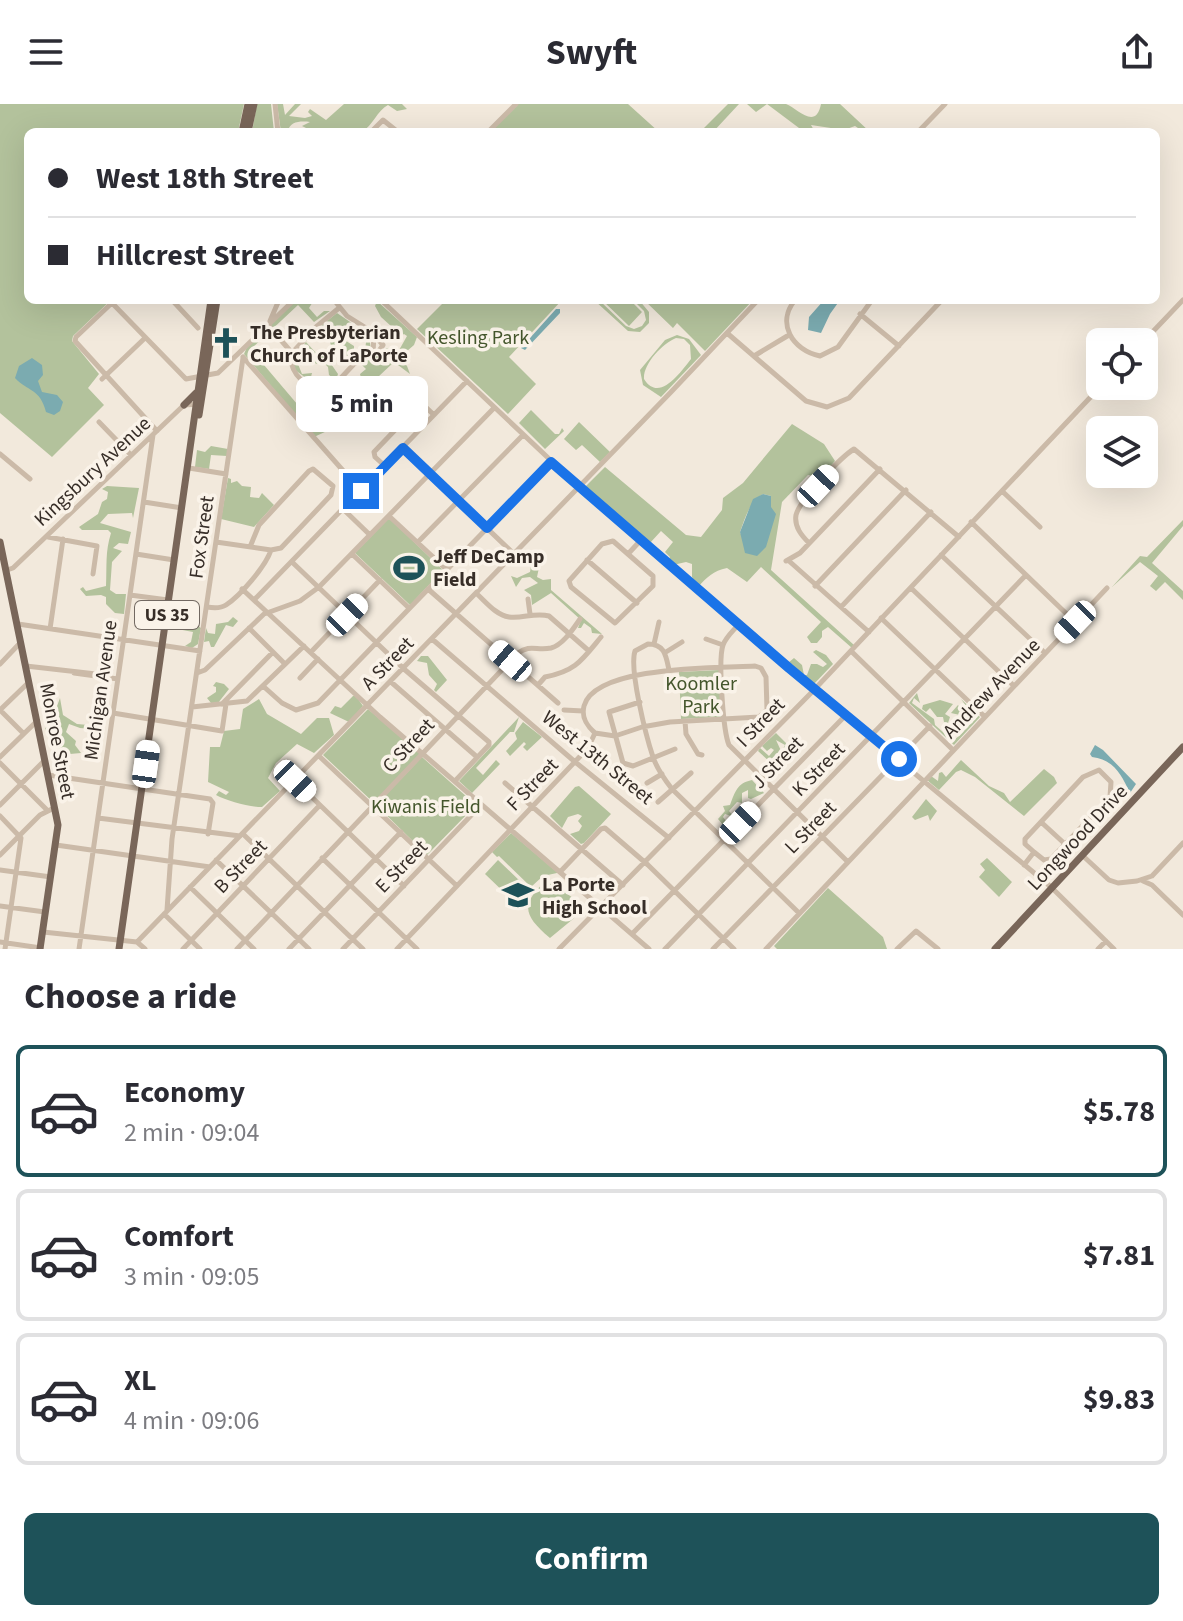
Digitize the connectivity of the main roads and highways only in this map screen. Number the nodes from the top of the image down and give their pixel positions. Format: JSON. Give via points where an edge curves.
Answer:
{"nodes":[{"id":1,"x":250,"y":107,"type":"edge"},
{"id":2,"x":246,"y":128,"type":"edge"},
{"id":3,"x":213,"y":304,"type":"edge"},
{"id":4,"x":202,"y":377,"type":"junction"},
{"id":5,"x":197,"y":391,"type":"junction"},
{"id":6,"x":198,"y":404,"type":"junction"},
{"id":7,"x":184,"y":405,"type":"road end"},
{"id":8,"x":0,"y":542,"type":"edge"},
{"id":9,"x":1183,"y":747,"type":"edge"},
{"id":10,"x":119,"y":945,"type":"edge"},
{"id":11,"x":40,"y":948,"type":"edge"},
{"id":12,"x":995,"y":949,"type":"edge"}],
"edges":[{"from":1,"to":2,"type":"main road"},
{"from":3,"to":4,"type":"main road","number":"US 35"},
{"from":4,"to":5,"type":"main road","number":"US 35"},
{"from":4,"to":6,"type":"main road","number":"US 35"},
{"from":5,"to":6,"type":"main road","number":"US 35"},
{"from":5,"to":7,"type":"main road"},
{"from":6,"to":10,"type":"main road","number":"US 35"},
{"from":8,"to":11,"type":"main road","name":"Monroe Street","via":[[58,827]]},
{"from":9,"to":12,"type":"main road","name":"Longwood Drive"}]}
